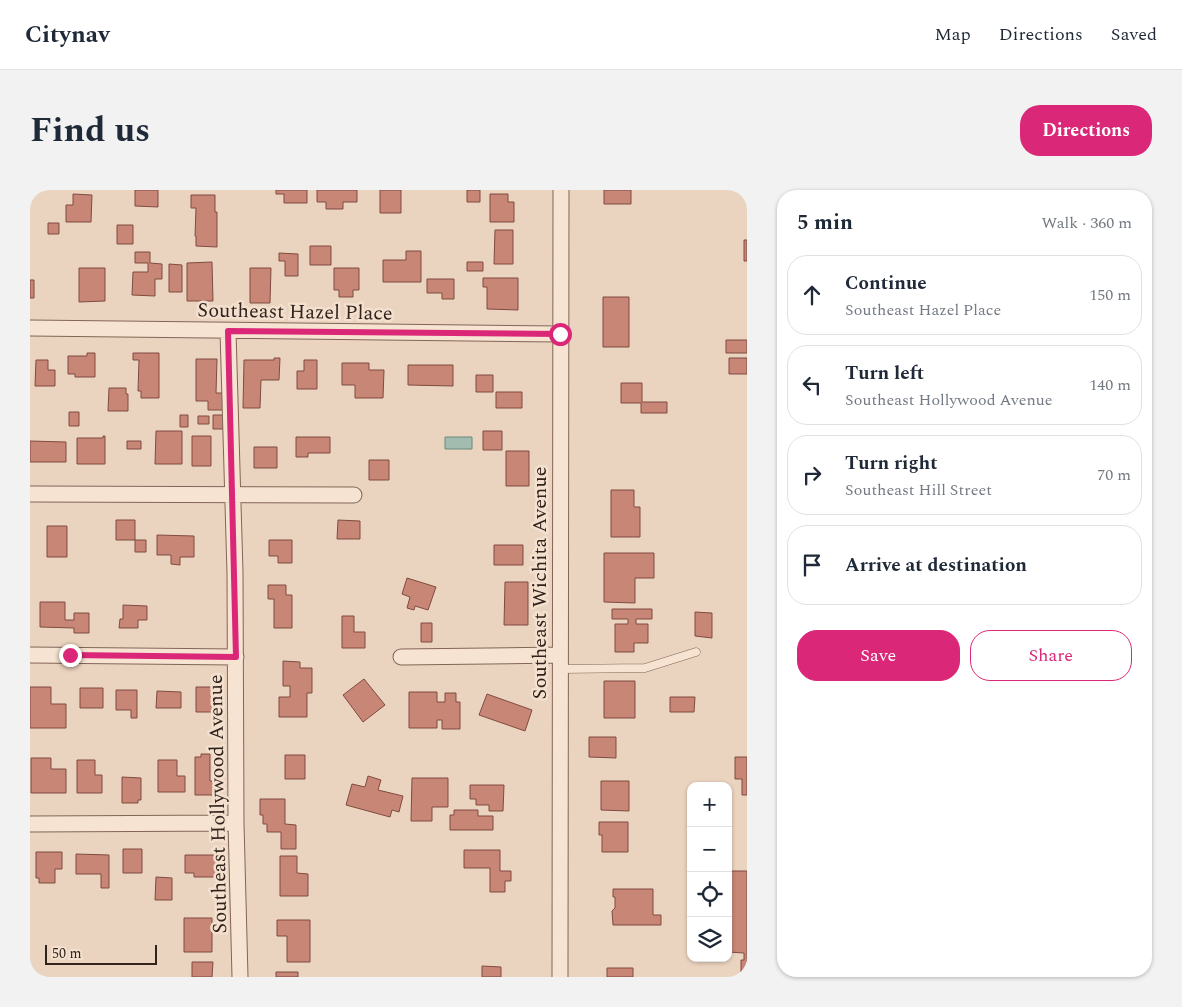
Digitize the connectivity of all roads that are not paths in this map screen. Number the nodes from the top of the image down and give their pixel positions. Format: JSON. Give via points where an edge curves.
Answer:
{"nodes":[{"id":1,"x":561,"y":190,"type":"edge"},
{"id":2,"x":30,"y":328,"type":"edge"},
{"id":3,"x":228,"y":331,"type":"junction"},
{"id":4,"x":560,"y":334,"type":"junction"},
{"id":5,"x":30,"y":494,"type":"edge"},
{"id":6,"x":233,"y":495,"type":"junction"},
{"id":7,"x":354,"y":495,"type":"dead end"},
{"id":8,"x":696,"y":652,"type":"dead end"},
{"id":9,"x":30,"y":655,"type":"edge"},
{"id":10,"x":236,"y":657,"type":"junction"},
{"id":11,"x":402,"y":657,"type":"dead end"},
{"id":12,"x":560,"y":662,"type":"junction"},
{"id":13,"x":236,"y":823,"type":"junction"},
{"id":14,"x":30,"y":824,"type":"edge"},
{"id":15,"x":240,"y":977,"type":"edge"},
{"id":16,"x":560,"y":977,"type":"edge"}],
"edges":[{"from":1,"to":4,"type":"street","name":"Southeast Wichita Avenue"},
{"from":2,"to":3,"type":"street","name":"Southeast Hazel Place"},
{"from":3,"to":4,"type":"street","name":"Southeast Hazel Place"},
{"from":3,"to":6,"type":"street","name":"Southeast Hollywood Avenue"},
{"from":4,"to":12,"type":"street","name":"Southeast Wichita Avenue"},
{"from":5,"to":6,"type":"street"},
{"from":6,"to":7,"type":"street"},
{"from":6,"to":10,"type":"street","name":"Southeast Hollywood Avenue"},
{"from":8,"to":12,"type":"lane","via":[[645,668]]},
{"from":9,"to":10,"type":"street"},
{"from":10,"to":13,"type":"street","name":"Southeast Hollywood Avenue"},
{"from":11,"to":12,"type":"street"},
{"from":12,"to":16,"type":"street","name":"Southeast Wichita Avenue"},
{"from":13,"to":14,"type":"street"},
{"from":13,"to":15,"type":"street","name":"Southeast Hollywood Avenue"}]}
